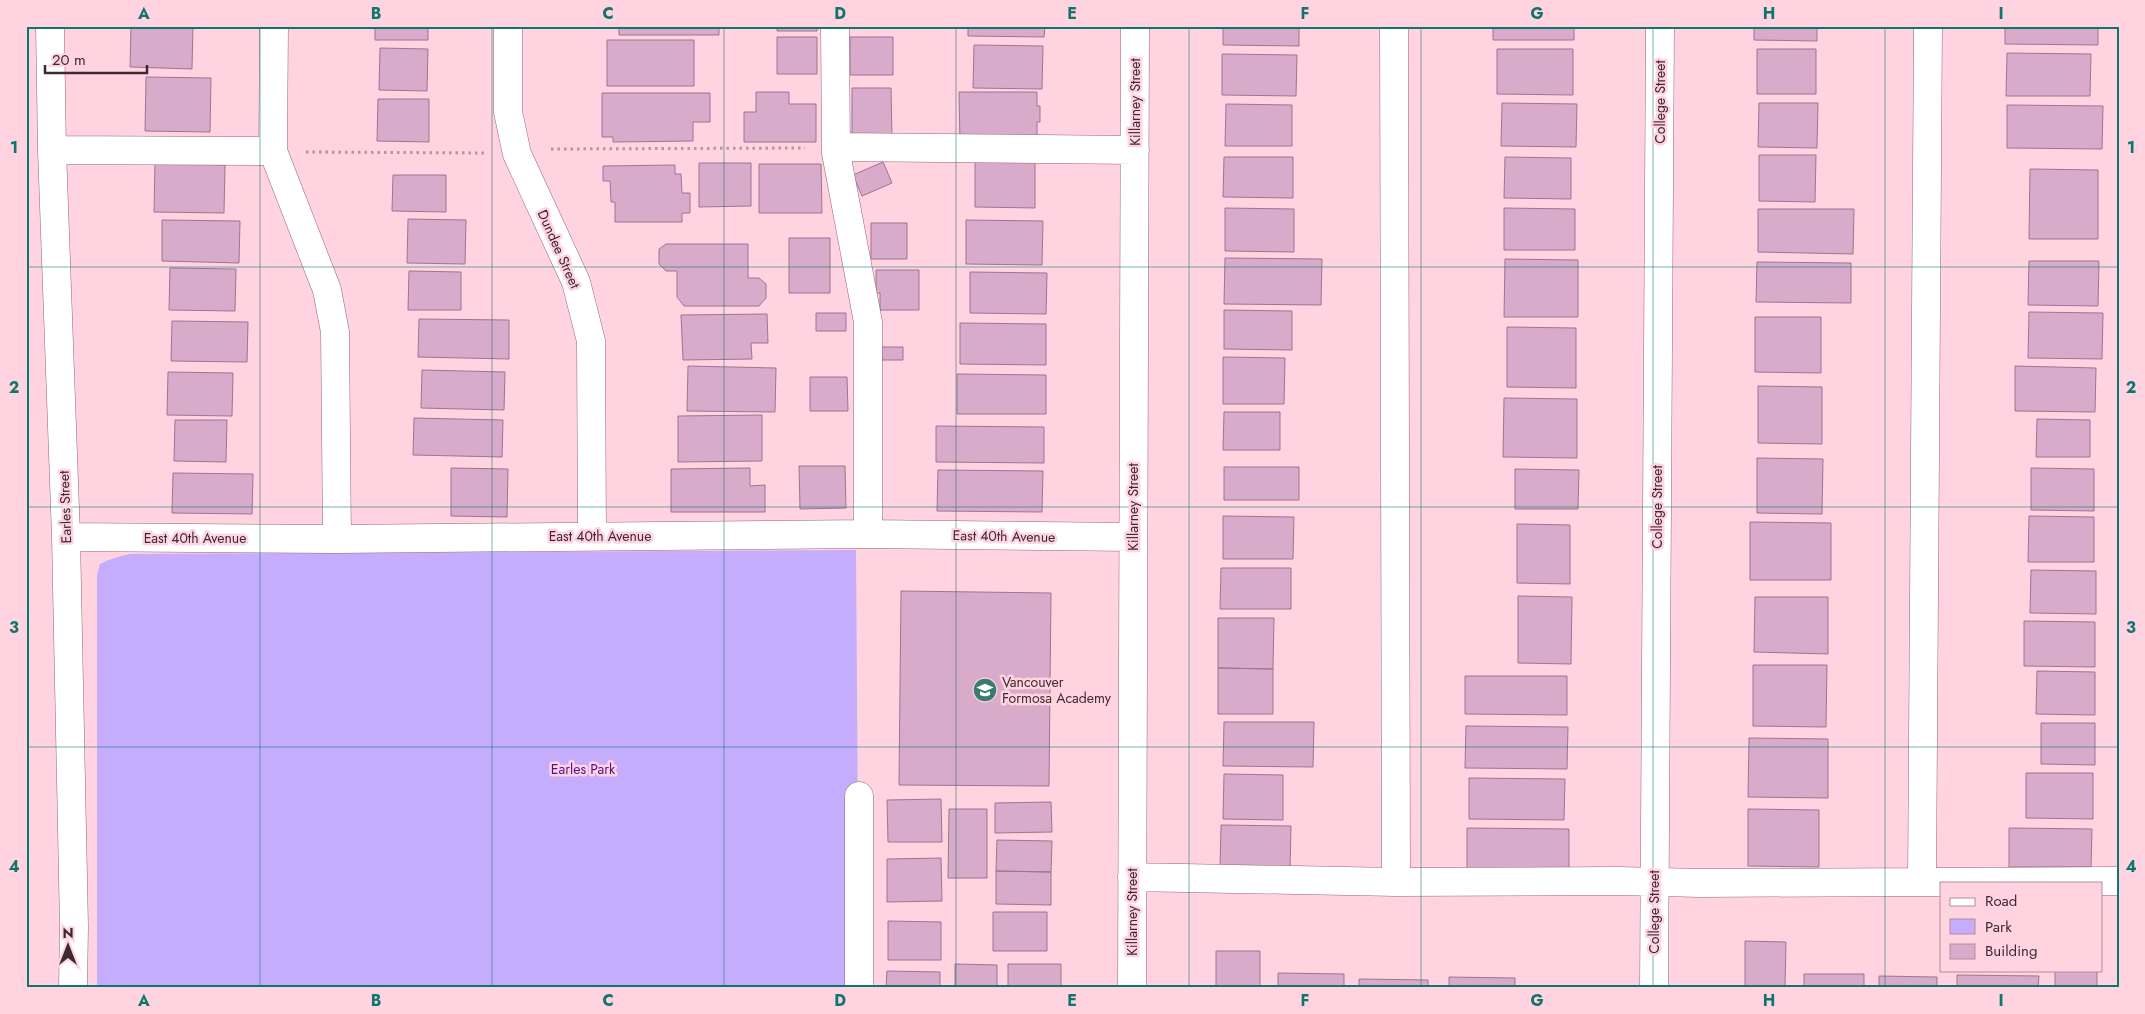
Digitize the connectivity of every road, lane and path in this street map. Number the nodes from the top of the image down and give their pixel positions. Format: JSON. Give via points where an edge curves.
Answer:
{"nodes":[{"id":1,"x":50,"y":26,"type":"edge"},
{"id":2,"x":274,"y":26,"type":"edge"},
{"id":3,"x":508,"y":26,"type":"edge"},
{"id":4,"x":835,"y":26,"type":"edge"},
{"id":5,"x":1135,"y":26,"type":"edge"},
{"id":6,"x":1394,"y":26,"type":"edge"},
{"id":7,"x":1660,"y":26,"type":"edge"},
{"id":8,"x":1928,"y":26,"type":"edge"},
{"id":9,"x":836,"y":148,"type":"junction"},
{"id":10,"x":551,"y":149,"type":"dead end"},
{"id":11,"x":52,"y":150,"type":"junction"},
{"id":12,"x":1135,"y":150,"type":"junction"},
{"id":13,"x":273,"y":151,"type":"junction"},
{"id":14,"x":517,"y":154,"type":"junction"},
{"id":15,"x":868,"y":534,"type":"junction"},
{"id":16,"x":592,"y":536,"type":"junction"},
{"id":17,"x":66,"y":537,"type":"junction"},
{"id":18,"x":1133,"y":537,"type":"junction"},
{"id":19,"x":337,"y":539,"type":"junction"},
{"id":20,"x":859,"y":796,"type":"dead end"},
{"id":21,"x":1132,"y":877,"type":"junction"},
{"id":22,"x":2119,"y":881,"type":"edge"},
{"id":23,"x":1396,"y":882,"type":"junction"},
{"id":24,"x":1922,"y":882,"type":"junction"},
{"id":25,"x":1654,"y":883,"type":"junction"},
{"id":26,"x":73,"y":988,"type":"edge"},
{"id":27,"x":860,"y":988,"type":"edge"},
{"id":28,"x":1132,"y":988,"type":"edge"},
{"id":29,"x":1654,"y":988,"type":"edge"}],
"edges":[{"from":1,"to":11,"type":"street","name":"Earles Street"},
{"from":2,"to":13,"type":"street"},
{"from":3,"to":14,"type":"street","name":"Dundee Street","via":[[508,112]]},
{"from":4,"to":9,"type":"street"},
{"from":5,"to":12,"type":"street","name":"Killarney Street"},
{"from":6,"to":23,"type":"street"},
{"from":7,"to":25,"type":"street","name":"College Street"},
{"from":8,"to":24,"type":"street"},
{"from":9,"to":10,"type":"path"},
{"from":9,"to":12,"type":"street"},
{"from":9,"to":15,"type":"street","via":[[868,322]]},
{"from":11,"to":13,"type":"street"},
{"from":11,"to":17,"type":"street","name":"Earles Street"},
{"from":12,"to":18,"type":"street","name":"Killarney Street"},
{"from":13,"to":14,"type":"path"},
{"from":13,"to":19,"type":"street","via":[[327,290],[335,332]]},
{"from":14,"to":16,"type":"street","name":"Dundee Street","via":[[576,282],[591,341]]},
{"from":15,"to":16,"type":"street","name":"East 40th Avenue"},
{"from":15,"to":18,"type":"street","name":"East 40th Avenue"},
{"from":16,"to":19,"type":"street","name":"East 40th Avenue"},
{"from":17,"to":19,"type":"street","name":"East 40th Avenue"},
{"from":17,"to":26,"type":"street","name":"Earles Street"},
{"from":18,"to":21,"type":"street","name":"Killarney Street"},
{"from":20,"to":27,"type":"street"},
{"from":21,"to":23,"type":"street"},
{"from":21,"to":28,"type":"street","name":"Killarney Street"},
{"from":22,"to":24,"type":"street"},
{"from":23,"to":25,"type":"street"},
{"from":24,"to":25,"type":"street"},
{"from":25,"to":29,"type":"street","name":"College Street"}]}
